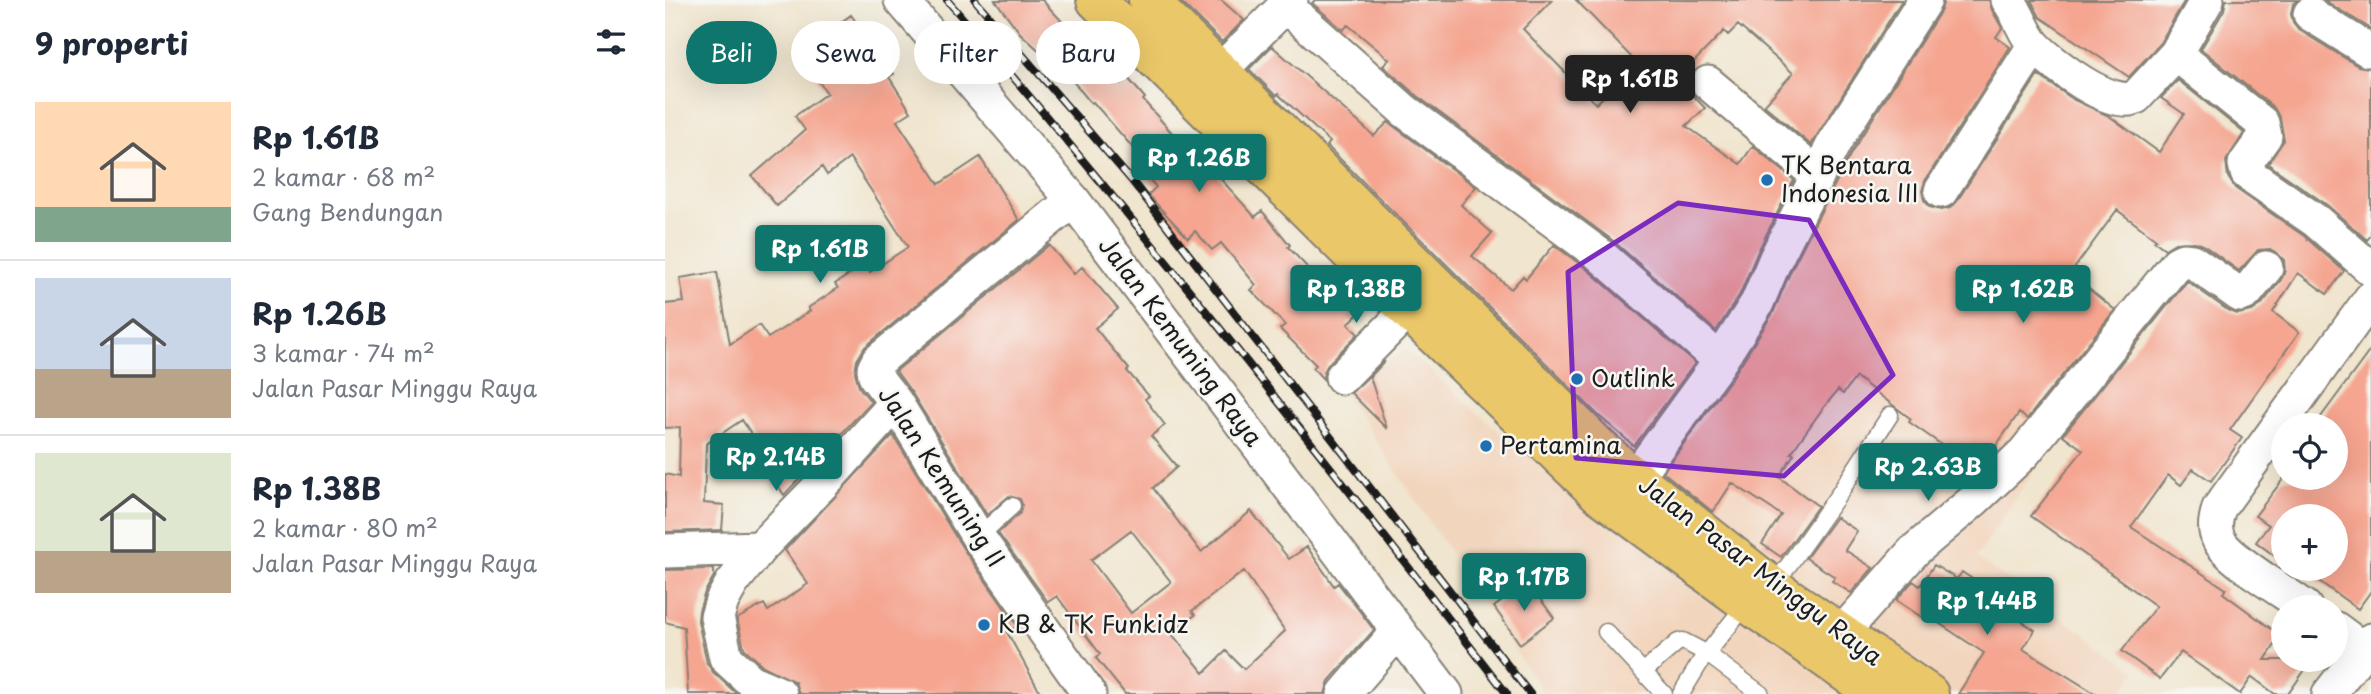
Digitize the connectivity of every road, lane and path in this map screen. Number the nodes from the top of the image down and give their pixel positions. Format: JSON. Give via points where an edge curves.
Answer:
{"nodes":[{"id":1,"x":901,"y":0,"type":"edge"},
{"id":2,"x":1095,"y":0,"type":"edge"},
{"id":3,"x":1148,"y":0,"type":"edge"},
{"id":4,"x":1925,"y":0,"type":"edge"},
{"id":5,"x":2008,"y":0,"type":"edge"},
{"id":6,"x":2207,"y":0,"type":"edge"},
{"id":7,"x":1286,"y":4,"type":"edge"},
{"id":8,"x":2309,"y":15,"type":"edge"},
{"id":9,"x":2034,"y":46,"type":"junction"},
{"id":10,"x":2368,"y":50,"type":"dead end"},
{"id":11,"x":2176,"y":54,"type":"junction"},
{"id":12,"x":1232,"y":60,"type":"junction"},
{"id":13,"x":1708,"y":83,"type":"dead end"},
{"id":14,"x":1817,"y":175,"type":"junction"},
{"id":15,"x":1941,"y":191,"type":"dead end"},
{"id":16,"x":1073,"y":200,"type":"junction"},
{"id":17,"x":2266,"y":268,"type":"dead end"},
{"id":18,"x":2371,"y":269,"type":"edge"},
{"id":19,"x":2371,"y":298,"type":"edge"},
{"id":20,"x":1408,"y":310,"type":"junction"},
{"id":21,"x":1713,"y":370,"type":"junction"},
{"id":22,"x":1342,"y":377,"type":"dead end"},
{"id":23,"x":895,"y":403,"type":"junction"},
{"id":24,"x":1890,"y":415,"type":"dead end"},
{"id":25,"x":1635,"y":478,"type":"junction"},
{"id":26,"x":1012,"y":506,"type":"dead end"},
{"id":27,"x":978,"y":537,"type":"junction"},
{"id":28,"x":760,"y":548,"type":"junction"},
{"id":29,"x":665,"y":551,"type":"edge"},
{"id":30,"x":1760,"y":595,"type":"junction"},
{"id":31,"x":2288,"y":595,"type":"edge"},
{"id":32,"x":1398,"y":631,"type":"junction"},
{"id":33,"x":1606,"y":632,"type":"dead end"},
{"id":34,"x":1841,"y":634,"type":"junction"},
{"id":35,"x":2348,"y":638,"type":"edge"},
{"id":36,"x":2366,"y":651,"type":"edge"},
{"id":37,"x":1706,"y":653,"type":"junction"},
{"id":38,"x":1643,"y":671,"type":"junction"},
{"id":39,"x":761,"y":690,"type":"edge"},
{"id":40,"x":1089,"y":694,"type":"edge"},
{"id":41,"x":1344,"y":694,"type":"edge"},
{"id":42,"x":1446,"y":694,"type":"edge"},
{"id":43,"x":1664,"y":694,"type":"edge"},
{"id":44,"x":1681,"y":694,"type":"edge"},
{"id":45,"x":1761,"y":694,"type":"edge"},
{"id":46,"x":1876,"y":694,"type":"edge"},
{"id":47,"x":1929,"y":694,"type":"edge"},
{"id":48,"x":2329,"y":694,"type":"edge"}],
"edges":[{"from":1,"to":16,"type":"street","name":"Jalan Kemuning Raya"},
{"from":2,"to":20,"type":"main road","name":"Jalan Pasar Minggu Raya"},
{"from":3,"to":12,"type":"main road","name":"Jalan Pasar Minggu Raya"},
{"from":4,"to":14,"type":"street"},
{"from":5,"to":9,"type":"street"},
{"from":6,"to":11,"type":"street"},
{"from":7,"to":12,"type":"street"},
{"from":7,"to":21,"type":"street","via":[[1405,111],[1600,255]]},
{"from":8,"to":10,"type":"street"},
{"from":9,"to":11,"type":"street","via":[[2085,84],[2116,99],[2132,99]]},
{"from":9,"to":15,"type":"street"},
{"from":11,"to":18,"type":"street","via":[[2262,123],[2265,136],[2246,160],[2247,173],[2316,220]]},
{"from":12,"to":25,"type":"main road","name":"Jalan Pasar Minggu Raya","via":[[1601,449]]},
{"from":13,"to":14,"type":"street"},
{"from":14,"to":21,"type":"street","via":[[1757,303]]},
{"from":16,"to":23,"type":"street","name":"Jalan Kemuning II","via":[[878,361],[875,376]]},
{"from":16,"to":32,"type":"street","name":"Jalan Kemuning Raya"},
{"from":17,"to":34,"type":"street","via":[[2240,295],[2192,261],[2177,263],[2031,445],[1919,547]]},
{"from":19,"to":31,"type":"street","via":[[2219,508],[2219,542]]},
{"from":20,"to":22,"type":"street"},
{"from":20,"to":30,"type":"main road","name":"Jalan Pasar Minggu Raya","via":[[1598,493]]},
{"from":21,"to":25,"type":"street"},
{"from":23,"to":27,"type":"street","name":"Jalan Kemuning II"},
{"from":23,"to":28,"type":"street"},
{"from":24,"to":30,"type":"lane","via":[[1839,494]]},
{"from":25,"to":30,"type":"main road","name":"Jalan Pasar Minggu Raya"},
{"from":26,"to":27,"type":"lane"},
{"from":27,"to":40,"type":"street","name":"Jalan Kemuning II"},
{"from":28,"to":29,"type":"street"},
{"from":28,"to":39,"type":"street","via":[[732,583],[717,617],[726,658]]},
{"from":30,"to":34,"type":"main road","name":"Jalan Pasar Minggu Raya"},
{"from":30,"to":37,"type":"lane"},
{"from":30,"to":46,"type":"main road","name":"Jalan Pasar Minggu Raya"},
{"from":32,"to":41,"type":"street"},
{"from":32,"to":42,"type":"street","name":"Jalan Kemuning Raya"},
{"from":33,"to":38,"type":"lane"},
{"from":34,"to":47,"type":"main road","name":"Jalan Pasar Minggu Raya"},
{"from":35,"to":36,"type":"street"},
{"from":36,"to":48,"type":"street"},
{"from":37,"to":38,"type":"lane","via":[[1678,642]]},
{"from":37,"to":44,"type":"lane"},
{"from":37,"to":45,"type":"lane"},
{"from":38,"to":43,"type":"lane"}]}
